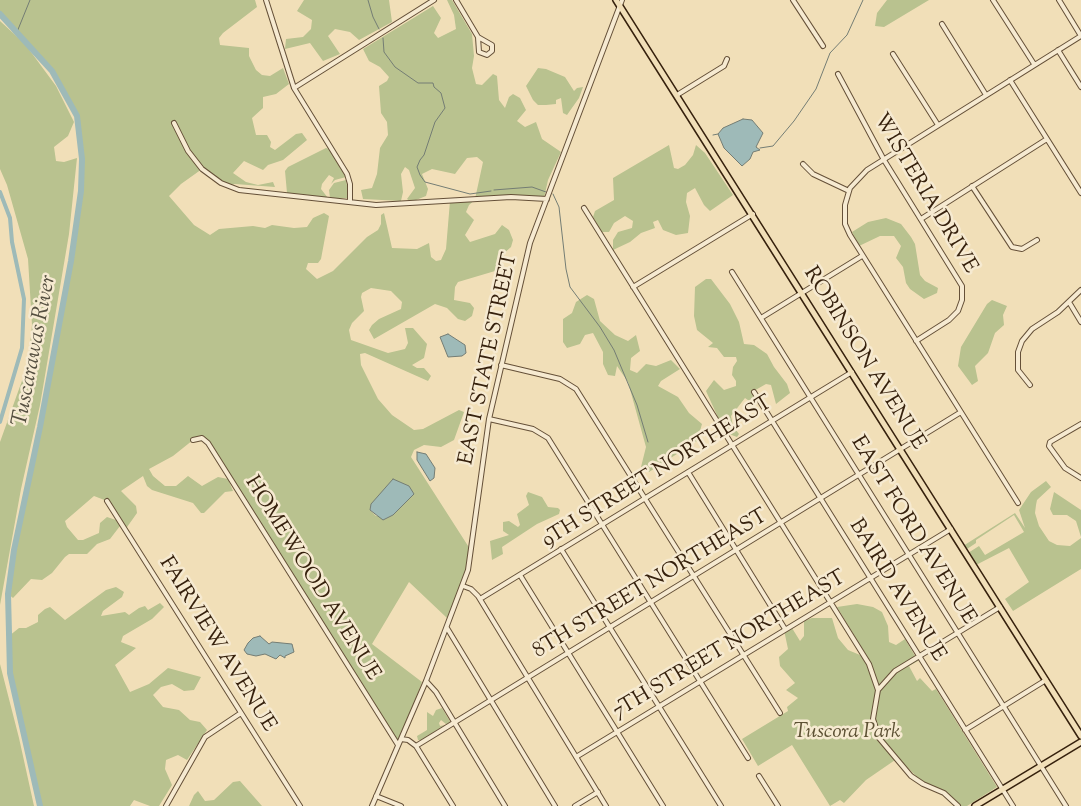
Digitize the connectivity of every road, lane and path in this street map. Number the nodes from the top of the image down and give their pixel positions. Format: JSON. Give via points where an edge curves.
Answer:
{"nodes":[{"id":1,"x":266,"y":0,"type":"edge"},
{"id":2,"x":434,"y":0,"type":"edge"},
{"id":3,"x":456,"y":0,"type":"edge"},
{"id":4,"x":793,"y":0,"type":"edge"},
{"id":5,"x":993,"y":0,"type":"edge"},
{"id":6,"x":1058,"y":0,"type":"edge"},
{"id":7,"x":619,"y":2,"type":"edge"},
{"id":8,"x":942,"y":24,"type":"dead end"},
{"id":9,"x":1081,"y":36,"type":"edge"},
{"id":10,"x":478,"y":37,"type":"junction"},
{"id":11,"x":823,"y":46,"type":"dead end"},
{"id":12,"x":1058,"y":50,"type":"junction"},
{"id":13,"x":893,"y":54,"type":"dead end"},
{"id":14,"x":727,"y":59,"type":"dead end"},
{"id":15,"x":1034,"y":64,"type":"junction"},
{"id":16,"x":838,"y":74,"type":"dead end"},
{"id":17,"x":1010,"y":80,"type":"junction"},
{"id":18,"x":1081,"y":87,"type":"edge"},
{"id":19,"x":294,"y":88,"type":"junction"},
{"id":20,"x":986,"y":94,"type":"junction"},
{"id":21,"x":677,"y":95,"type":"junction"},
{"id":22,"x":174,"y":124,"type":"dead end"},
{"id":23,"x":938,"y":125,"type":"junction"},
{"id":24,"x":1047,"y":139,"type":"junction"},
{"id":25,"x":884,"y":160,"type":"junction"},
{"id":26,"x":803,"y":164,"type":"dead end"},
{"id":27,"x":972,"y":186,"type":"junction"},
{"id":28,"x":848,"y":191,"type":"junction"},
{"id":29,"x":1081,"y":193,"type":"edge"},
{"id":30,"x":547,"y":199,"type":"junction"},
{"id":31,"x":350,"y":202,"type":"junction"},
{"id":32,"x":584,"y":208,"type":"dead end"},
{"id":33,"x":753,"y":214,"type":"junction"},
{"id":34,"x":921,"y":219,"type":"junction"},
{"id":35,"x":1037,"y":240,"type":"dead end"},
{"id":36,"x":862,"y":256,"type":"junction"},
{"id":37,"x":732,"y":272,"type":"dead end"},
{"id":38,"x":633,"y":286,"type":"junction"},
{"id":39,"x":1081,"y":290,"type":"edge"},
{"id":40,"x":803,"y":293,"type":"junction"},
{"id":41,"x":1069,"y":302,"type":"junction"},
{"id":42,"x":761,"y":318,"type":"junction"},
{"id":43,"x":1081,"y":322,"type":"edge"},
{"id":44,"x":916,"y":341,"type":"junction"},
{"id":45,"x":501,"y":364,"type":"junction"},
{"id":46,"x":852,"y":372,"type":"junction"},
{"id":47,"x":1030,"y":385,"type":"dead end"},
{"id":48,"x":754,"y":392,"type":"dead end"},
{"id":49,"x":810,"y":397,"type":"junction"},
{"id":50,"x":961,"y":412,"type":"junction"},
{"id":51,"x":489,"y":418,"type":"junction"},
{"id":52,"x":772,"y":420,"type":"junction"},
{"id":53,"x":1081,"y":424,"type":"edge"},
{"id":54,"x":193,"y":440,"type":"dead end"},
{"id":55,"x":732,"y":445,"type":"junction"},
{"id":56,"x":901,"y":450,"type":"junction"},
{"id":57,"x":688,"y":472,"type":"junction"},
{"id":58,"x":860,"y":475,"type":"junction"},
{"id":59,"x":1081,"y":478,"type":"edge"},
{"id":60,"x":645,"y":498,"type":"junction"},
{"id":61,"x":821,"y":499,"type":"junction"},
{"id":62,"x":106,"y":501,"type":"dead end"},
{"id":63,"x":1018,"y":503,"type":"dead end"},
{"id":64,"x":602,"y":524,"type":"junction"},
{"id":65,"x":781,"y":524,"type":"junction"},
{"id":66,"x":950,"y":529,"type":"junction"},
{"id":67,"x":561,"y":549,"type":"junction"},
{"id":68,"x":737,"y":550,"type":"junction"},
{"id":69,"x":909,"y":554,"type":"junction"},
{"id":70,"x":520,"y":575,"type":"junction"},
{"id":71,"x":694,"y":577,"type":"junction"},
{"id":72,"x":870,"y":578,"type":"junction"},
{"id":73,"x":463,"y":586,"type":"junction"},
{"id":74,"x":480,"y":600,"type":"junction"},
{"id":75,"x":652,"y":602,"type":"junction"},
{"id":76,"x":830,"y":602,"type":"junction"},
{"id":77,"x":1000,"y":607,"type":"junction"},
{"id":78,"x":447,"y":628,"type":"junction"},
{"id":79,"x":610,"y":628,"type":"junction"},
{"id":80,"x":785,"y":629,"type":"junction"},
{"id":81,"x":958,"y":633,"type":"junction"},
{"id":82,"x":568,"y":653,"type":"junction"},
{"id":83,"x":743,"y":656,"type":"junction"},
{"id":84,"x":920,"y":657,"type":"junction"},
{"id":85,"x":528,"y":678,"type":"junction"},
{"id":86,"x":1046,"y":680,"type":"junction"},
{"id":87,"x":426,"y":681,"type":"junction"},
{"id":88,"x":701,"y":682,"type":"junction"},
{"id":89,"x":878,"y":690,"type":"junction"},
{"id":90,"x":492,"y":700,"type":"junction"},
{"id":91,"x":1004,"y":706,"type":"junction"},
{"id":92,"x":659,"y":707,"type":"junction"},
{"id":93,"x":241,"y":713,"type":"junction"},
{"id":94,"x":780,"y":713,"type":"dead end"},
{"id":95,"x":455,"y":723,"type":"junction"},
{"id":96,"x":965,"y":730,"type":"junction"},
{"id":97,"x":617,"y":732,"type":"junction"},
{"id":98,"x":1081,"y":736,"type":"edge"},
{"id":99,"x":401,"y":739,"type":"junction"},
{"id":100,"x":1081,"y":742,"type":"edge"},
{"id":101,"x":398,"y":745,"type":"junction"},
{"id":102,"x":416,"y":746,"type":"junction"},
{"id":103,"x":576,"y":757,"type":"junction"},
{"id":104,"x":748,"y":758,"type":"dead end"},
{"id":105,"x":1041,"y":766,"type":"junction"},
{"id":106,"x":759,"y":776,"type":"dead end"},
{"id":107,"x":1002,"y":790,"type":"junction"},
{"id":108,"x":598,"y":792,"type":"junction"},
{"id":109,"x":376,"y":796,"type":"junction"},
{"id":110,"x":166,"y":806,"type":"edge"},
{"id":111,"x":300,"y":806,"type":"edge"},
{"id":112,"x":372,"y":806,"type":"edge"},
{"id":113,"x":401,"y":806,"type":"edge"},
{"id":114,"x":453,"y":806,"type":"edge"},
{"id":115,"x":505,"y":806,"type":"edge"},
{"id":116,"x":555,"y":806,"type":"edge"},
{"id":117,"x":575,"y":806,"type":"edge"},
{"id":118,"x":606,"y":806,"type":"edge"},
{"id":119,"x":663,"y":806,"type":"edge"},
{"id":120,"x":721,"y":806,"type":"edge"},
{"id":121,"x":778,"y":806,"type":"edge"},
{"id":122,"x":958,"y":806,"type":"edge"},
{"id":123,"x":975,"y":806,"type":"edge"},
{"id":124,"x":1012,"y":806,"type":"edge"},
{"id":125,"x":1066,"y":806,"type":"edge"}],
"edges":[{"from":1,"to":19,"type":"street"},
{"from":2,"to":19,"type":"street"},
{"from":3,"to":10,"type":"street"},
{"from":4,"to":11,"type":"street"},
{"from":5,"to":15,"type":"street"},
{"from":6,"to":9,"type":"street"},
{"from":7,"to":21,"type":"main road","name":"ROBINSON AVENUE"},
{"from":7,"to":30,"type":"street","name":"EAST STATE STREET"},
{"from":8,"to":20,"type":"street"},
{"from":9,"to":12,"type":"street"},
{"from":10,"to":10,"type":"street","via":[[480,52],[487,56],[492,45]]},
{"from":12,"to":15,"type":"street"},
{"from":12,"to":18,"type":"street"},
{"from":13,"to":23,"type":"street"},
{"from":14,"to":21,"type":"street","via":[[724,66]]},
{"from":15,"to":17,"type":"street"},
{"from":16,"to":25,"type":"street","name":"WISTERIA DRIVE"},
{"from":17,"to":20,"type":"street"},
{"from":17,"to":24,"type":"street"},
{"from":19,"to":31,"type":"street","via":[[346,174],[350,184]]},
{"from":20,"to":23,"type":"street"},
{"from":21,"to":33,"type":"main road","name":"ROBINSON AVENUE"},
{"from":22,"to":31,"type":"street","via":[[197,165],[225,185],[256,192]]},
{"from":23,"to":25,"type":"street"},
{"from":24,"to":27,"type":"street"},
{"from":24,"to":29,"type":"street"},
{"from":25,"to":28,"type":"street","via":[[862,174]]},
{"from":25,"to":34,"type":"street","name":"WISTERIA DRIVE"},
{"from":26,"to":28,"type":"street","via":[[813,174]]},
{"from":27,"to":34,"type":"street"},
{"from":27,"to":35,"type":"street","via":[[1012,247],[1022,249]]},
{"from":28,"to":36,"type":"street","via":[[845,224]]},
{"from":30,"to":31,"type":"street","via":[[511,196],[391,205]]},
{"from":30,"to":45,"type":"street","name":"EAST STATE STREET","via":[[530,243]]},
{"from":32,"to":38,"type":"street"},
{"from":33,"to":38,"type":"street"},
{"from":33,"to":40,"type":"main road","name":"ROBINSON AVENUE"},
{"from":34,"to":44,"type":"street","name":"WISTERIA DRIVE","via":[[958,277],[963,292],[960,307],[953,316]]},
{"from":36,"to":40,"type":"street"},
{"from":36,"to":44,"type":"street"},
{"from":37,"to":42,"type":"street","name":"EAST FORD AVENUE"},
{"from":38,"to":55,"type":"street"},
{"from":39,"to":41,"type":"street"},
{"from":40,"to":42,"type":"street"},
{"from":40,"to":46,"type":"main road","name":"ROBINSON AVENUE"},
{"from":41,"to":43,"type":"street"},
{"from":41,"to":47,"type":"street","via":[[1032,330],[1020,346],[1018,370]]},
{"from":42,"to":49,"type":"street","name":"EAST FORD AVENUE"},
{"from":44,"to":50,"type":"street"},
{"from":45,"to":51,"type":"street","name":"EAST STATE STREET"},
{"from":45,"to":60,"type":"street","via":[[560,379],[573,386]]},
{"from":46,"to":49,"type":"street","name":"9TH STREET NORTHEAST"},
{"from":46,"to":56,"type":"main road","name":"ROBINSON AVENUE"},
{"from":48,"to":52,"type":"street","name":"BAIRD AVENUE"},
{"from":49,"to":52,"type":"street","name":"9TH STREET NORTHEAST"},
{"from":49,"to":58,"type":"street","name":"EAST FORD AVENUE"},
{"from":50,"to":56,"type":"street","name":"8TH STREET NORTHEAST"},
{"from":50,"to":63,"type":"street"},
{"from":51,"to":64,"type":"street","via":[[533,429],[546,436]]},
{"from":51,"to":73,"type":"street","name":"EAST STATE STREET","via":[[472,553]]},
{"from":52,"to":55,"type":"street","name":"9TH STREET NORTHEAST"},
{"from":52,"to":61,"type":"street","name":"BAIRD AVENUE"},
{"from":53,"to":59,"type":"street","via":[[1050,442],[1049,446],[1065,468]]},
{"from":54,"to":101,"type":"street","name":"HOMEWOOD AVENUE","via":[[202,438],[208,443]]},
{"from":55,"to":57,"type":"street","name":"9TH STREET NORTHEAST"},
{"from":55,"to":65,"type":"street"},
{"from":56,"to":58,"type":"street","name":"8TH STREET NORTHEAST"},
{"from":56,"to":66,"type":"main road","name":"ROBINSON AVENUE"},
{"from":57,"to":60,"type":"street","name":"9TH STREET NORTHEAST"},
{"from":57,"to":68,"type":"street"},
{"from":58,"to":61,"type":"street","name":"8TH STREET NORTHEAST"},
{"from":58,"to":69,"type":"street","name":"EAST FORD AVENUE"},
{"from":60,"to":64,"type":"street","name":"9TH STREET NORTHEAST"},
{"from":60,"to":71,"type":"street"},
{"from":61,"to":65,"type":"street","name":"8TH STREET NORTHEAST"},
{"from":61,"to":72,"type":"street","name":"BAIRD AVENUE"},
{"from":62,"to":93,"type":"street","name":"FAIRVIEW AVENUE"},
{"from":64,"to":67,"type":"street","name":"9TH STREET NORTHEAST"},
{"from":64,"to":75,"type":"street"},
{"from":65,"to":68,"type":"street","name":"8TH STREET NORTHEAST"},
{"from":65,"to":76,"type":"street"},
{"from":66,"to":69,"type":"street","name":"7TH STREET NORTHEAST"},
{"from":66,"to":77,"type":"main road","name":"ROBINSON AVENUE"},
{"from":67,"to":70,"type":"street","name":"9TH STREET NORTHEAST"},
{"from":67,"to":79,"type":"street"},
{"from":68,"to":71,"type":"street","name":"8TH STREET NORTHEAST"},
{"from":68,"to":80,"type":"street"},
{"from":69,"to":72,"type":"street","name":"7TH STREET NORTHEAST"},
{"from":69,"to":81,"type":"street","name":"EAST FORD AVENUE"},
{"from":70,"to":74,"type":"street","name":"9TH STREET NORTHEAST"},
{"from":70,"to":82,"type":"street"},
{"from":71,"to":75,"type":"street","name":"8TH STREET NORTHEAST"},
{"from":71,"to":83,"type":"street"},
{"from":72,"to":76,"type":"street","name":"7TH STREET NORTHEAST"},
{"from":72,"to":84,"type":"street","name":"BAIRD AVENUE"},
{"from":73,"to":74,"type":"street","via":[[475,592]]},
{"from":73,"to":78,"type":"street","name":"EAST STATE STREET"},
{"from":74,"to":85,"type":"street"},
{"from":75,"to":79,"type":"street","name":"8TH STREET NORTHEAST"},
{"from":75,"to":88,"type":"street"},
{"from":76,"to":80,"type":"street","name":"7TH STREET NORTHEAST"},
{"from":76,"to":89,"type":"street","via":[[869,664]]},
{"from":77,"to":81,"type":"street"},
{"from":77,"to":86,"type":"main road","name":"ROBINSON AVENUE"},
{"from":78,"to":87,"type":"street","name":"EAST STATE STREET"},
{"from":78,"to":90,"type":"street"},
{"from":79,"to":82,"type":"street","name":"8TH STREET NORTHEAST"},
{"from":79,"to":92,"type":"street"},
{"from":80,"to":83,"type":"street","name":"7TH STREET NORTHEAST"},
{"from":81,"to":84,"type":"street"},
{"from":81,"to":91,"type":"street","name":"EAST FORD AVENUE"},
{"from":82,"to":85,"type":"street","name":"8TH STREET NORTHEAST"},
{"from":82,"to":97,"type":"street"},
{"from":83,"to":88,"type":"street","name":"7TH STREET NORTHEAST"},
{"from":83,"to":94,"type":"street"},
{"from":84,"to":89,"type":"street","via":[[893,673]]},
{"from":84,"to":96,"type":"street","name":"BAIRD AVENUE"},
{"from":85,"to":90,"type":"street","name":"8TH STREET NORTHEAST"},
{"from":85,"to":103,"type":"street"},
{"from":86,"to":91,"type":"street"},
{"from":86,"to":98,"type":"main road","name":"ROBINSON AVENUE"},
{"from":87,"to":95,"type":"street"},
{"from":87,"to":99,"type":"street","name":"EAST STATE STREET"},
{"from":88,"to":92,"type":"street","name":"7TH STREET NORTHEAST"},
{"from":88,"to":104,"type":"street"},
{"from":89,"to":122,"type":"street","via":[[873,719],[882,742],[912,776],[944,793]]},
{"from":90,"to":95,"type":"street","name":"8TH STREET NORTHEAST"},
{"from":90,"to":116,"type":"street"},
{"from":91,"to":96,"type":"street"},
{"from":91,"to":105,"type":"street","name":"EAST FORD AVENUE"},
{"from":92,"to":97,"type":"street","name":"7TH STREET NORTHEAST"},
{"from":92,"to":120,"type":"street"},
{"from":93,"to":110,"type":"street","via":[[205,737]]},
{"from":93,"to":111,"type":"street","name":"FAIRVIEW AVENUE"},
{"from":95,"to":102,"type":"street","name":"8TH STREET NORTHEAST"},
{"from":95,"to":115,"type":"street"},
{"from":96,"to":107,"type":"street","name":"BAIRD AVENUE"},
{"from":97,"to":103,"type":"street","name":"7TH STREET NORTHEAST"},
{"from":97,"to":119,"type":"street"},
{"from":99,"to":101,"type":"street","name":"EAST STATE STREET"},
{"from":99,"to":102,"type":"street"},
{"from":100,"to":105,"type":"main road"},
{"from":101,"to":109,"type":"street","name":"EAST STATE STREET"},
{"from":102,"to":114,"type":"street"},
{"from":103,"to":108,"type":"street"},
{"from":105,"to":107,"type":"main road"},
{"from":105,"to":125,"type":"street","name":"EAST FORD AVENUE"},
{"from":106,"to":121,"type":"street"},
{"from":107,"to":123,"type":"main road"},
{"from":107,"to":124,"type":"street","name":"BAIRD AVENUE"},
{"from":108,"to":117,"type":"street"},
{"from":108,"to":118,"type":"street"},
{"from":109,"to":112,"type":"street","name":"EAST STATE STREET"},
{"from":109,"to":113,"type":"street"}]}
